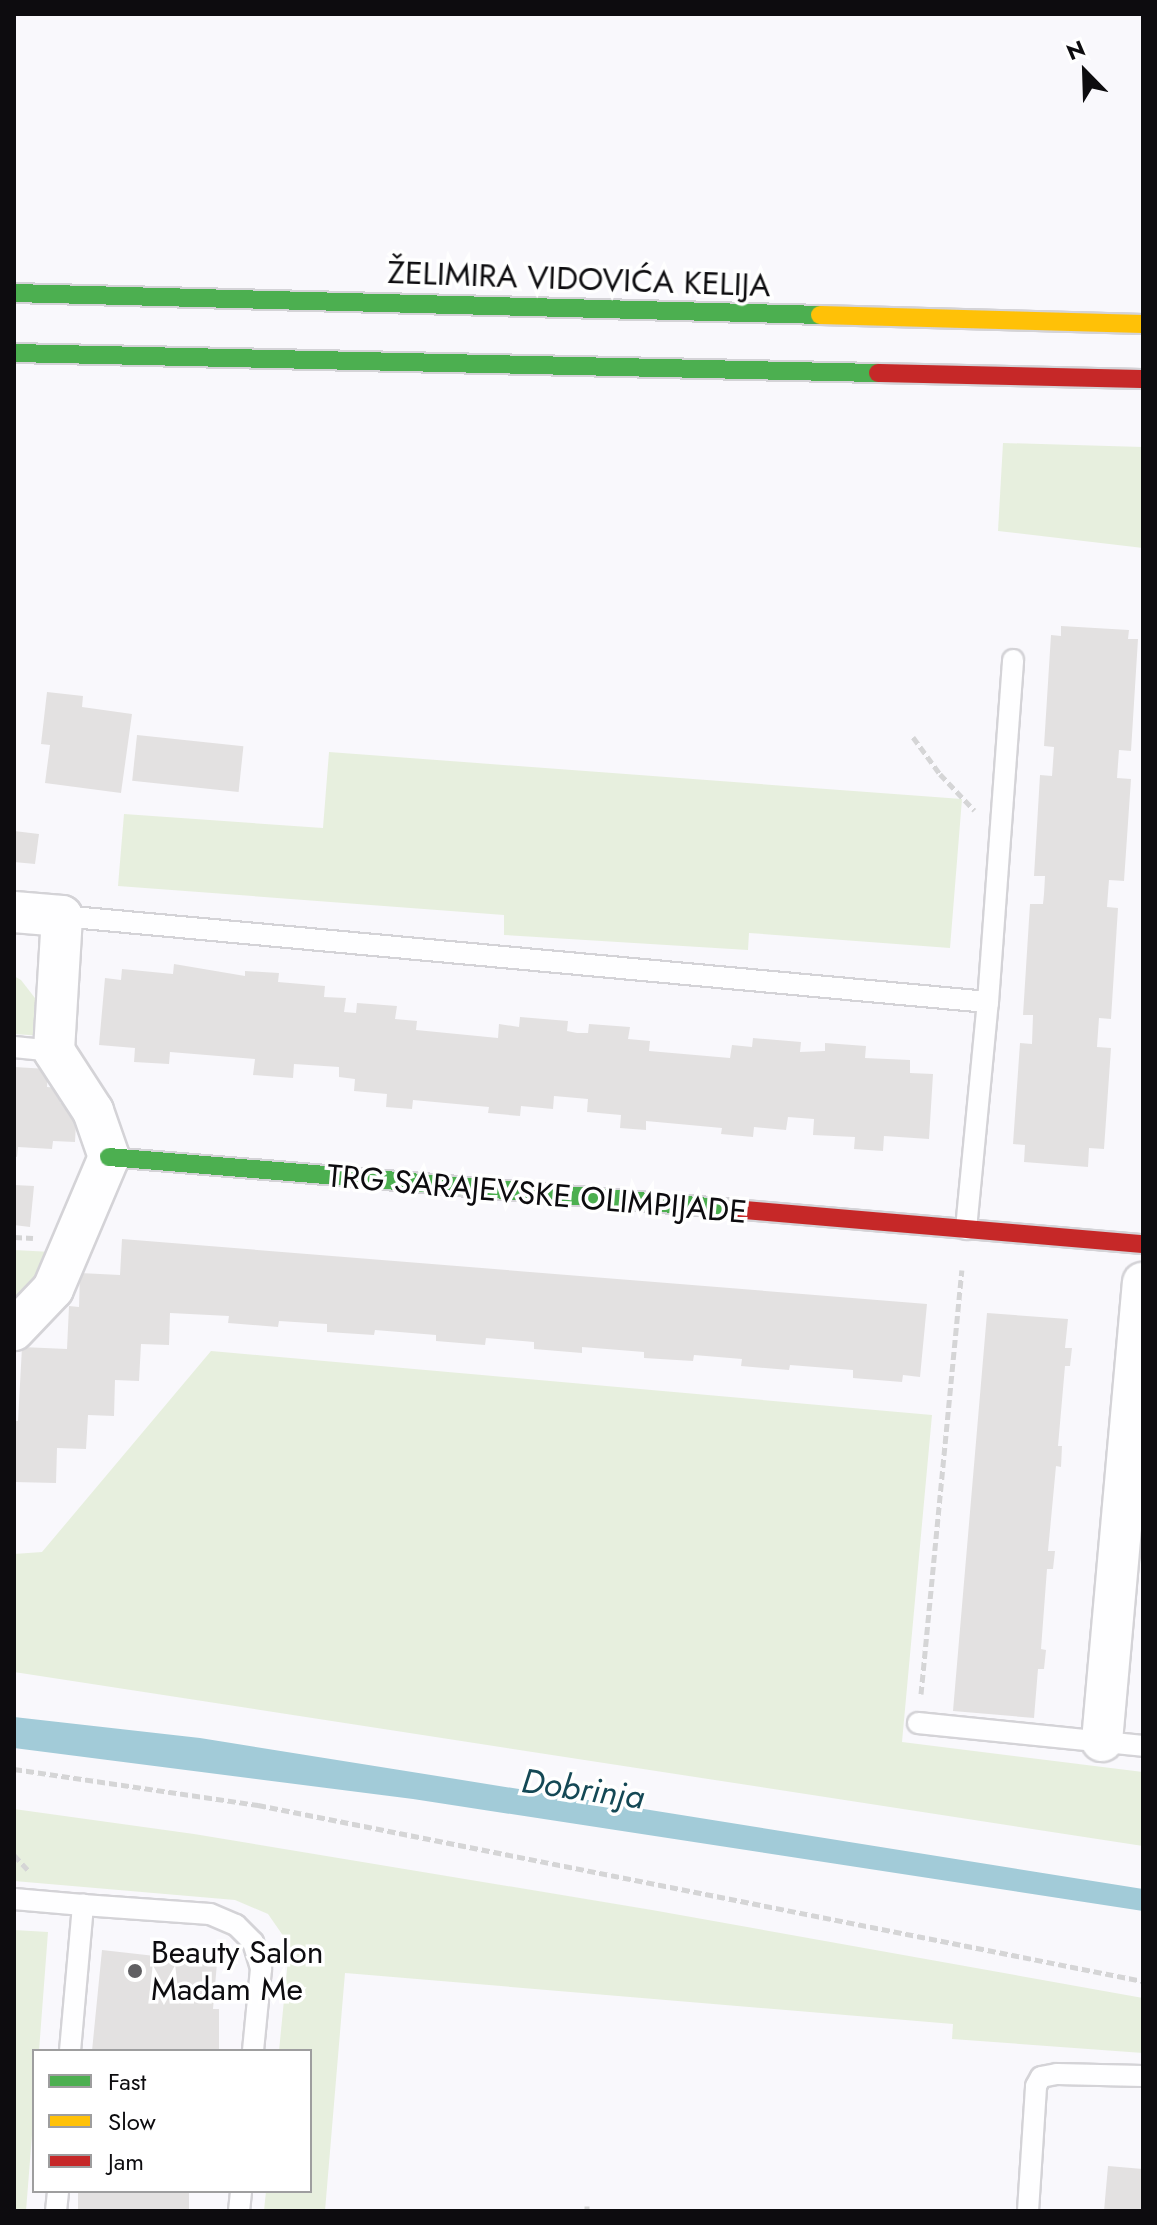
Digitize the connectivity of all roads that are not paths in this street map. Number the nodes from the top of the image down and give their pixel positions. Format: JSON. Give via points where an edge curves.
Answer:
{"nodes":[{"id":1,"x":14,"y":293,"type":"edge"},
{"id":2,"x":1143,"y":324,"type":"edge"},
{"id":3,"x":14,"y":353,"type":"edge"},
{"id":4,"x":1143,"y":379,"type":"edge"},
{"id":5,"x":1013,"y":660,"type":"dead end"},
{"id":6,"x":14,"y":912,"type":"edge"},
{"id":7,"x":62,"y":916,"type":"junction"},
{"id":8,"x":988,"y":1002,"type":"junction"},
{"id":9,"x":14,"y":1047,"type":"edge"},
{"id":10,"x":54,"y":1051,"type":"junction"},
{"id":11,"x":109,"y":1157,"type":"junction"},
{"id":12,"x":966,"y":1229,"type":"junction"},
{"id":13,"x":1143,"y":1244,"type":"edge"},
{"id":14,"x":1143,"y":1283,"type":"edge"},
{"id":15,"x":14,"y":1330,"type":"edge"},
{"id":16,"x":918,"y":1723,"type":"road end"},
{"id":17,"x":1102,"y":1741,"type":"junction"},
{"id":18,"x":1143,"y":1746,"type":"edge"},
{"id":19,"x":14,"y":1899,"type":"edge"},
{"id":20,"x":83,"y":1905,"type":"junction"},
{"id":21,"x":70,"y":2049,"type":"edge"},
{"id":22,"x":253,"y":2049,"type":"edge"},
{"id":23,"x":1143,"y":2076,"type":"edge"},
{"id":24,"x":1028,"y":2211,"type":"edge"}],
"edges":[{"from":1,"to":2,"type":"main road","name":"ŽELIMIRA VIDOVIĆA KELIJA"},
{"from":3,"to":4,"type":"main road"},
{"from":5,"to":8,"type":"lane"},
{"from":6,"to":7,"type":"street"},
{"from":7,"to":8,"type":"lane"},
{"from":7,"to":10,"type":"street"},
{"from":8,"to":12,"type":"lane"},
{"from":9,"to":10,"type":"lane"},
{"from":10,"to":11,"type":"street","via":[[93,1111]]},
{"from":11,"to":12,"type":"main road","name":"TRG SARAJEVSKE OLIMPIJADE"},
{"from":11,"to":15,"type":"street","via":[[53,1289]]},
{"from":12,"to":13,"type":"main road","name":"TRG SARAJEVSKE OLIMPIJADE"},
{"from":14,"to":17,"type":"street"},
{"from":16,"to":17,"type":"lane"},
{"from":17,"to":18,"type":"lane"},
{"from":19,"to":20,"type":"lane"},
{"from":20,"to":21,"type":"lane"},
{"from":20,"to":22,"type":"lane","via":[[210,1914],[236,1925],[253,1942],[261,1969]]},
{"from":23,"to":24,"type":"lane","via":[[1041,2077],[1036,2086]]}]}
